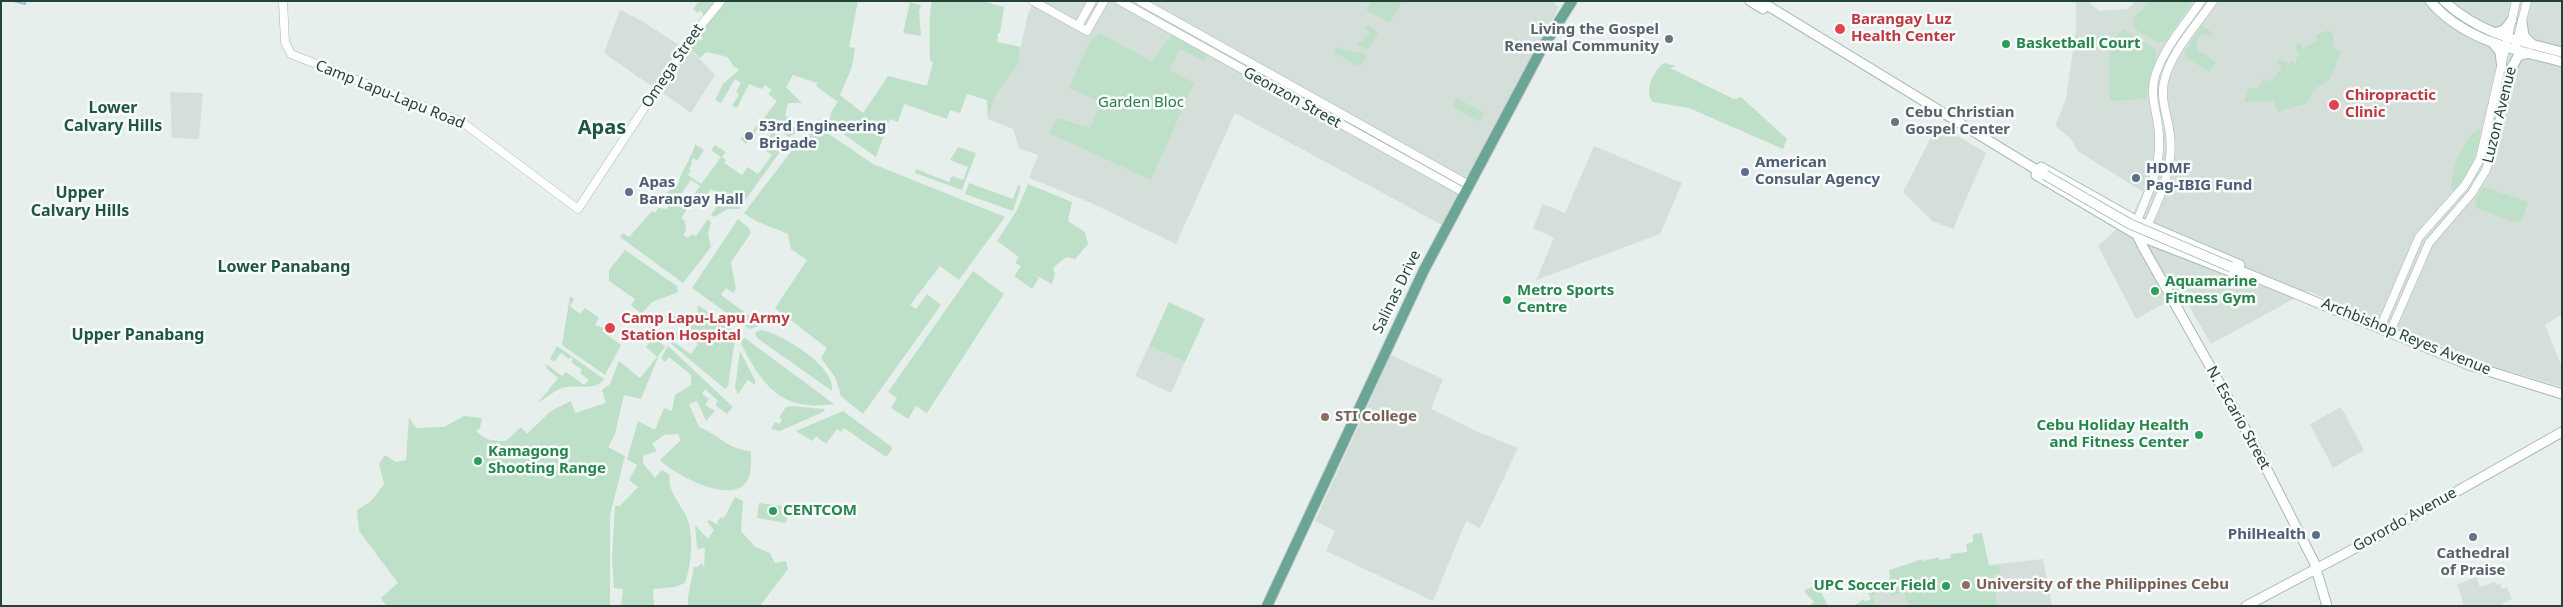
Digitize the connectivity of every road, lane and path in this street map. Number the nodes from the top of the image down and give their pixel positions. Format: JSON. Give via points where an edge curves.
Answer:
{"nodes":[{"id":1,"x":283,"y":1,"type":"edge"},
{"id":2,"x":721,"y":1,"type":"edge"},
{"id":3,"x":1033,"y":1,"type":"edge"},
{"id":4,"x":1092,"y":1,"type":"edge"},
{"id":5,"x":1104,"y":1,"type":"edge"},
{"id":6,"x":1120,"y":1,"type":"edge"},
{"id":7,"x":1140,"y":1,"type":"edge"},
{"id":8,"x":1572,"y":1,"type":"edge"},
{"id":9,"x":1750,"y":1,"type":"edge"},
{"id":10,"x":1760,"y":1,"type":"edge"},
{"id":11,"x":1770,"y":1,"type":"edge"},
{"id":12,"x":2201,"y":1,"type":"edge"},
{"id":13,"x":2213,"y":1,"type":"edge"},
{"id":14,"x":2430,"y":1,"type":"edge"},
{"id":15,"x":2444,"y":1,"type":"edge"},
{"id":16,"x":2516,"y":1,"type":"edge"},
{"id":17,"x":2527,"y":1,"type":"edge"},
{"id":18,"x":2512,"y":20,"type":"junction"},
{"id":19,"x":2522,"y":22,"type":"junction"},
{"id":20,"x":1078,"y":26,"type":"junction"},
{"id":21,"x":1800,"y":26,"type":"junction"},
{"id":22,"x":2495,"y":33,"type":"junction"},
{"id":23,"x":2493,"y":43,"type":"junction"},
{"id":24,"x":2512,"y":43,"type":"junction"},
{"id":25,"x":2531,"y":49,"type":"junction"},
{"id":26,"x":2562,"y":52,"type":"edge"},
{"id":27,"x":2562,"y":62,"type":"edge"},
{"id":28,"x":2506,"y":69,"type":"junction"},
{"id":29,"x":2003,"y":149,"type":"junction"},
{"id":30,"x":1467,"y":189,"type":"junction"},
{"id":31,"x":578,"y":209,"type":"joint"},
{"id":32,"x":2136,"y":221,"type":"junction"},
{"id":33,"x":2147,"y":226,"type":"junction"},
{"id":34,"x":2138,"y":235,"type":"junction"},
{"id":35,"x":2252,"y":274,"type":"junction"},
{"id":36,"x":2380,"y":328,"type":"junction"},
{"id":37,"x":2390,"y":332,"type":"junction"},
{"id":38,"x":2562,"y":394,"type":"edge"},
{"id":39,"x":2562,"y":432,"type":"edge"},
{"id":40,"x":2316,"y":569,"type":"junction"},
{"id":41,"x":1267,"y":606,"type":"edge"},
{"id":42,"x":2246,"y":606,"type":"edge"},
{"id":43,"x":2327,"y":606,"type":"edge"}],
"edges":[{"from":1,"to":31,"type":"street","name":"Camp Lapu-Lapu Road","via":[[285,42],[291,54],[462,122]]},
{"from":2,"to":31,"type":"street","name":"Omega Street","via":[[689,40]]},
{"from":3,"to":20,"type":"street"},
{"from":4,"to":20,"type":"street"},
{"from":5,"to":20,"type":"street","via":[[1087,31]]},
{"from":6,"to":30,"type":"street","name":"Geonzon Street"},
{"from":7,"to":30,"type":"street","name":"Geonzon Street"},
{"from":8,"to":30,"type":"main road","name":"Salinas Drive","via":[[1541,50]]},
{"from":9,"to":21,"type":"main road","name":"Archbishop Reyes Avenue"},
{"from":10,"to":21,"type":"main road","name":"Archbishop Reyes Avenue"},
{"from":11,"to":21,"type":"main road","name":"Archbishop Reyes Avenue"},
{"from":12,"to":32,"type":"street","via":[[2167,50],[2154,82],[2153,100],[2160,152],[2155,176]]},
{"from":13,"to":33,"type":"street","via":[[2176,56],[2164,83],[2170,154],[2166,179]]},
{"from":14,"to":23,"type":"main road","via":[[2458,27]]},
{"from":15,"to":22,"type":"main road","via":[[2472,24]]},
{"from":16,"to":18,"type":"street"},
{"from":17,"to":19,"type":"street"},
{"from":18,"to":22,"type":"main road","via":[[2504,30]]},
{"from":18,"to":24,"type":"street"},
{"from":19,"to":24,"type":"street"},
{"from":19,"to":25,"type":"main road","via":[[2524,36]]},
{"from":21,"to":29,"type":"main road","name":"Archbishop Reyes Avenue"},
{"from":22,"to":24,"type":"main road"},
{"from":23,"to":24,"type":"main road"},
{"from":23,"to":28,"type":"main road"},
{"from":24,"to":25,"type":"main road"},
{"from":24,"to":28,"type":"street","name":"Luzon Avenue"},
{"from":25,"to":26,"type":"main road"},
{"from":25,"to":27,"type":"main road"},
{"from":25,"to":28,"type":"main road","via":[[2518,56]]},
{"from":28,"to":36,"type":"street","name":"Luzon Avenue","via":[[2486,142],[2474,172],[2420,236]]},
{"from":28,"to":37,"type":"street","name":"Luzon Avenue","via":[[2494,146],[2486,170],[2472,192],[2429,243]]},
{"from":29,"to":32,"type":"main road","name":"Archbishop Reyes Avenue","via":[[2008,148]]},
{"from":29,"to":34,"type":"main road","name":"Archbishop Reyes Avenue","via":[[2005,156]]},
{"from":29,"to":35,"type":"main road","name":"Archbishop Reyes Avenue","bridge":true,"via":[[2130,224]]},
{"from":30,"to":41,"type":"main road","name":"Salinas Drive","via":[[1424,270]]},
{"from":32,"to":33,"type":"main road","name":"Archbishop Reyes Avenue"},
{"from":32,"to":34,"type":"main road"},
{"from":33,"to":34,"type":"main road"},
{"from":33,"to":35,"type":"main road","name":"Archbishop Reyes Avenue","via":[[2236,263]]},
{"from":34,"to":35,"type":"main road","name":"Archbishop Reyes Avenue","via":[[2233,272]]},
{"from":34,"to":40,"type":"main road","name":"N. Escario Street","via":[[2257,450]]},
{"from":35,"to":36,"type":"main road","name":"Archbishop Reyes Avenue"},
{"from":36,"to":37,"type":"main road","name":"Archbishop Reyes Avenue"},
{"from":37,"to":38,"type":"main road","name":"Archbishop Reyes Avenue","via":[[2469,365]]},
{"from":39,"to":40,"type":"main road","name":"Gorordo Avenue"},
{"from":40,"to":42,"type":"main road","name":"Gorordo Avenue"},
{"from":40,"to":43,"type":"main road","name":"N. Escario Street"}]}
